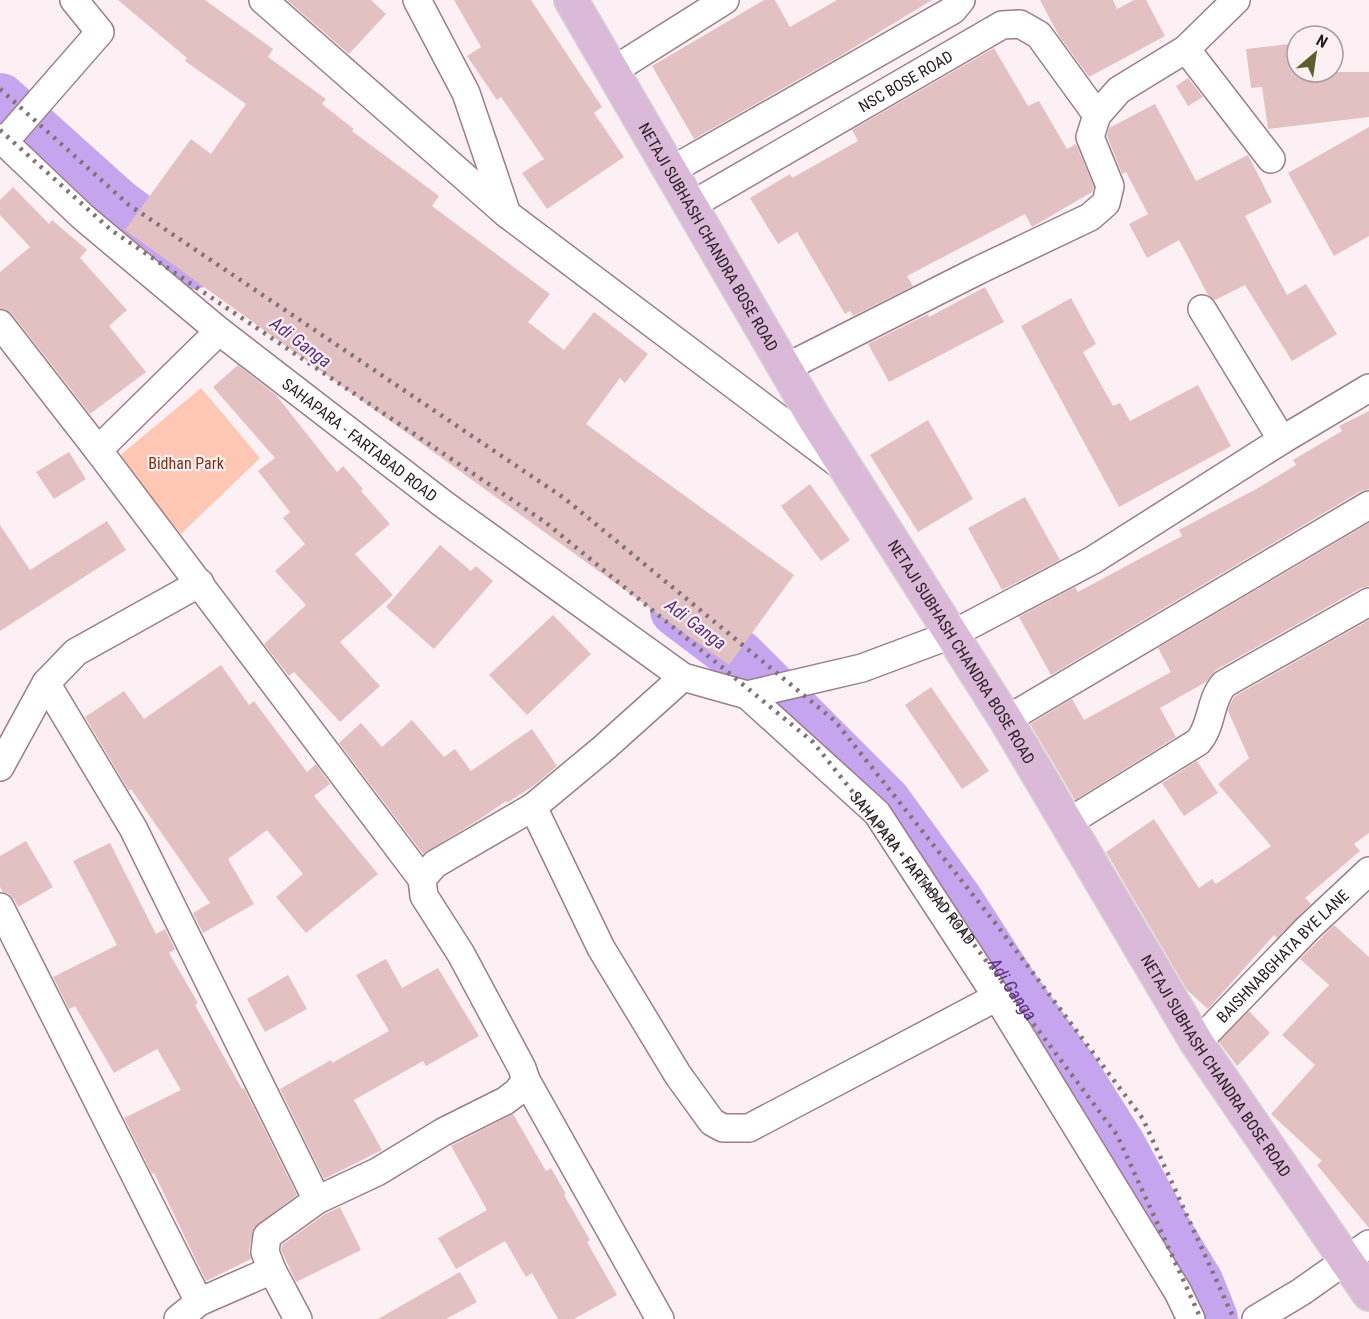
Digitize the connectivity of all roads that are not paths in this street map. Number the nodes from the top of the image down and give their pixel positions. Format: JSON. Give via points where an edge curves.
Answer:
{"nodes":[{"id":1,"x":74,"y":0,"type":"edge"},
{"id":2,"x":263,"y":0,"type":"edge"},
{"id":3,"x":417,"y":0,"type":"edge"},
{"id":4,"x":725,"y":0,"type":"edge"},
{"id":5,"x":961,"y":0,"type":"edge"},
{"id":6,"x":1236,"y":0,"type":"edge"},
{"id":7,"x":576,"y":2,"type":"edge"},
{"id":8,"x":1186,"y":49,"type":"junction"},
{"id":9,"x":611,"y":72,"type":"junction"},
{"id":10,"x":1097,"y":115,"type":"junction"},
{"id":11,"x":12,"y":130,"type":"edge"},
{"id":12,"x":1271,"y":159,"type":"dead end"},
{"id":13,"x":670,"y":171,"type":"junction"},
{"id":14,"x":690,"y":206,"type":"junction"},
{"id":15,"x":507,"y":214,"type":"junction"},
{"id":16,"x":1202,"y":309,"type":"dead end"},
{"id":17,"x":0,"y":324,"type":"edge"},
{"id":18,"x":219,"y":331,"type":"junction"},
{"id":19,"x":785,"y":368,"type":"junction"},
{"id":20,"x":1369,"y":388,"type":"edge"},
{"id":21,"x":1282,"y":440,"type":"junction"},
{"id":22,"x":98,"y":450,"type":"junction"},
{"id":23,"x":846,"y":469,"type":"junction"},
{"id":24,"x":1369,"y":505,"type":"edge"},
{"id":25,"x":200,"y":583,"type":"junction"},
{"id":26,"x":1369,"y":602,"type":"edge"},
{"id":27,"x":953,"y":634,"type":"junction"},
{"id":28,"x":683,"y":677,"type":"junction"},
{"id":29,"x":46,"y":683,"type":"junction"},
{"id":30,"x":751,"y":695,"type":"junction"},
{"id":31,"x":1006,"y":720,"type":"junction"},
{"id":32,"x":0,"y":767,"type":"edge"},
{"id":33,"x":532,"y":807,"type":"junction"},
{"id":34,"x":1067,"y":823,"type":"junction"},
{"id":35,"x":1369,"y":871,"type":"edge"},
{"id":36,"x":422,"y":879,"type":"junction"},
{"id":37,"x":0,"y":907,"type":"edge"},
{"id":38,"x":998,"y":997,"type":"junction"},
{"id":39,"x":1197,"y":1043,"type":"junction"},
{"id":40,"x":526,"y":1080,"type":"junction"},
{"id":41,"x":317,"y":1200,"type":"junction"},
{"id":42,"x":1358,"y":1252,"type":"edge"},
{"id":43,"x":272,"y":1270,"type":"junction"},
{"id":44,"x":1369,"y":1294,"type":"edge"},
{"id":45,"x":200,"y":1302,"type":"junction"},
{"id":46,"x":658,"y":1318,"type":"edge"},
{"id":47,"x":178,"y":1319,"type":"edge"},
{"id":48,"x":298,"y":1319,"type":"edge"},
{"id":49,"x":1191,"y":1319,"type":"edge"},
{"id":50,"x":1256,"y":1319,"type":"edge"}],
"edges":[{"from":1,"to":11,"type":"street","via":[[100,32]]},
{"from":2,"to":15,"type":"street"},
{"from":3,"to":15,"type":"street","via":[[466,93]]},
{"from":4,"to":9,"type":"street"},
{"from":5,"to":13,"type":"street","via":[[953,10]]},
{"from":6,"to":8,"type":"street"},
{"from":7,"to":9,"type":"main road","name":"NETAJI SUBHASH CHANDRA BOSE ROAD"},
{"from":8,"to":10,"type":"street","via":[[1119,90]]},
{"from":8,"to":12,"type":"street"},
{"from":9,"to":13,"type":"main road","name":"NETAJI SUBHASH CHANDRA BOSE ROAD"},
{"from":10,"to":14,"type":"street","name":"NSC BOSE ROAD","via":[[1039,35],[1020,24],[1002,25]]},
{"from":10,"to":19,"type":"street","via":[[1090,137],[1110,186],[1106,203],[1090,217]]},
{"from":11,"to":18,"type":"street","name":"SAHAPARA - FARTABAD ROAD","via":[[83,217]]},
{"from":13,"to":14,"type":"main road","name":"NETAJI SUBHASH CHANDRA BOSE ROAD"},
{"from":14,"to":19,"type":"main road","name":"NETAJI SUBHASH CHANDRA BOSE ROAD"},
{"from":15,"to":23,"type":"street"},
{"from":16,"to":21,"type":"street"},
{"from":17,"to":22,"type":"street"},
{"from":18,"to":22,"type":"street"},
{"from":18,"to":28,"type":"street","name":"SAHAPARA - FARTABAD ROAD","via":[[442,503]]},
{"from":19,"to":23,"type":"main road","name":"NETAJI SUBHASH CHANDRA BOSE ROAD"},
{"from":20,"to":21,"type":"street"},
{"from":21,"to":27,"type":"street","via":[[1093,560]]},
{"from":22,"to":25,"type":"street"},
{"from":23,"to":27,"type":"main road","name":"NETAJI SUBHASH CHANDRA BOSE ROAD"},
{"from":24,"to":31,"type":"street"},
{"from":25,"to":29,"type":"street","via":[[76,652]]},
{"from":25,"to":36,"type":"street"},
{"from":26,"to":34,"type":"street","via":[[1224,684],[1214,699],[1209,726],[1198,742]]},
{"from":27,"to":30,"type":"street","via":[[862,668]]},
{"from":27,"to":31,"type":"main road","name":"NETAJI SUBHASH CHANDRA BOSE ROAD"},
{"from":28,"to":30,"type":"street","name":"SAHAPARA - FARTABAD ROAD"},
{"from":28,"to":33,"type":"street"},
{"from":29,"to":32,"type":"street"},
{"from":29,"to":41,"type":"street","via":[[133,828]]},
{"from":30,"to":38,"type":"street","name":"SAHAPARA - FARTABAD ROAD","via":[[877,813]]},
{"from":31,"to":34,"type":"main road","name":"NETAJI SUBHASH CHANDRA BOSE ROAD"},
{"from":33,"to":36,"type":"street","via":[[435,864]]},
{"from":33,"to":38,"type":"street","via":[[601,948],[678,1075],[712,1122],[723,1128],[749,1128]]},
{"from":34,"to":39,"type":"main road","name":"NETAJI SUBHASH CHANDRA BOSE ROAD"},
{"from":35,"to":39,"type":"street","name":"BAISHNABGHATA BYE LANE"},
{"from":36,"to":40,"type":"street","via":[[424,896],[461,954]]},
{"from":37,"to":45,"type":"street"},
{"from":38,"to":49,"type":"street","name":"SAHAPARA - FARTABAD ROAD"},
{"from":39,"to":42,"type":"main road","name":"NETAJI SUBHASH CHANDRA BOSE ROAD"},
{"from":40,"to":41,"type":"street","via":[[505,1101],[377,1172]]},
{"from":40,"to":46,"type":"street"},
{"from":41,"to":43,"type":"street","via":[[267,1236],[265,1252]]},
{"from":42,"to":44,"type":"main road","name":"NETAJI SUBHASH CHANDRA BOSE ROAD"},
{"from":42,"to":50,"type":"street"},
{"from":43,"to":45,"type":"street"},
{"from":43,"to":48,"type":"street"},
{"from":45,"to":47,"type":"street"}]}
